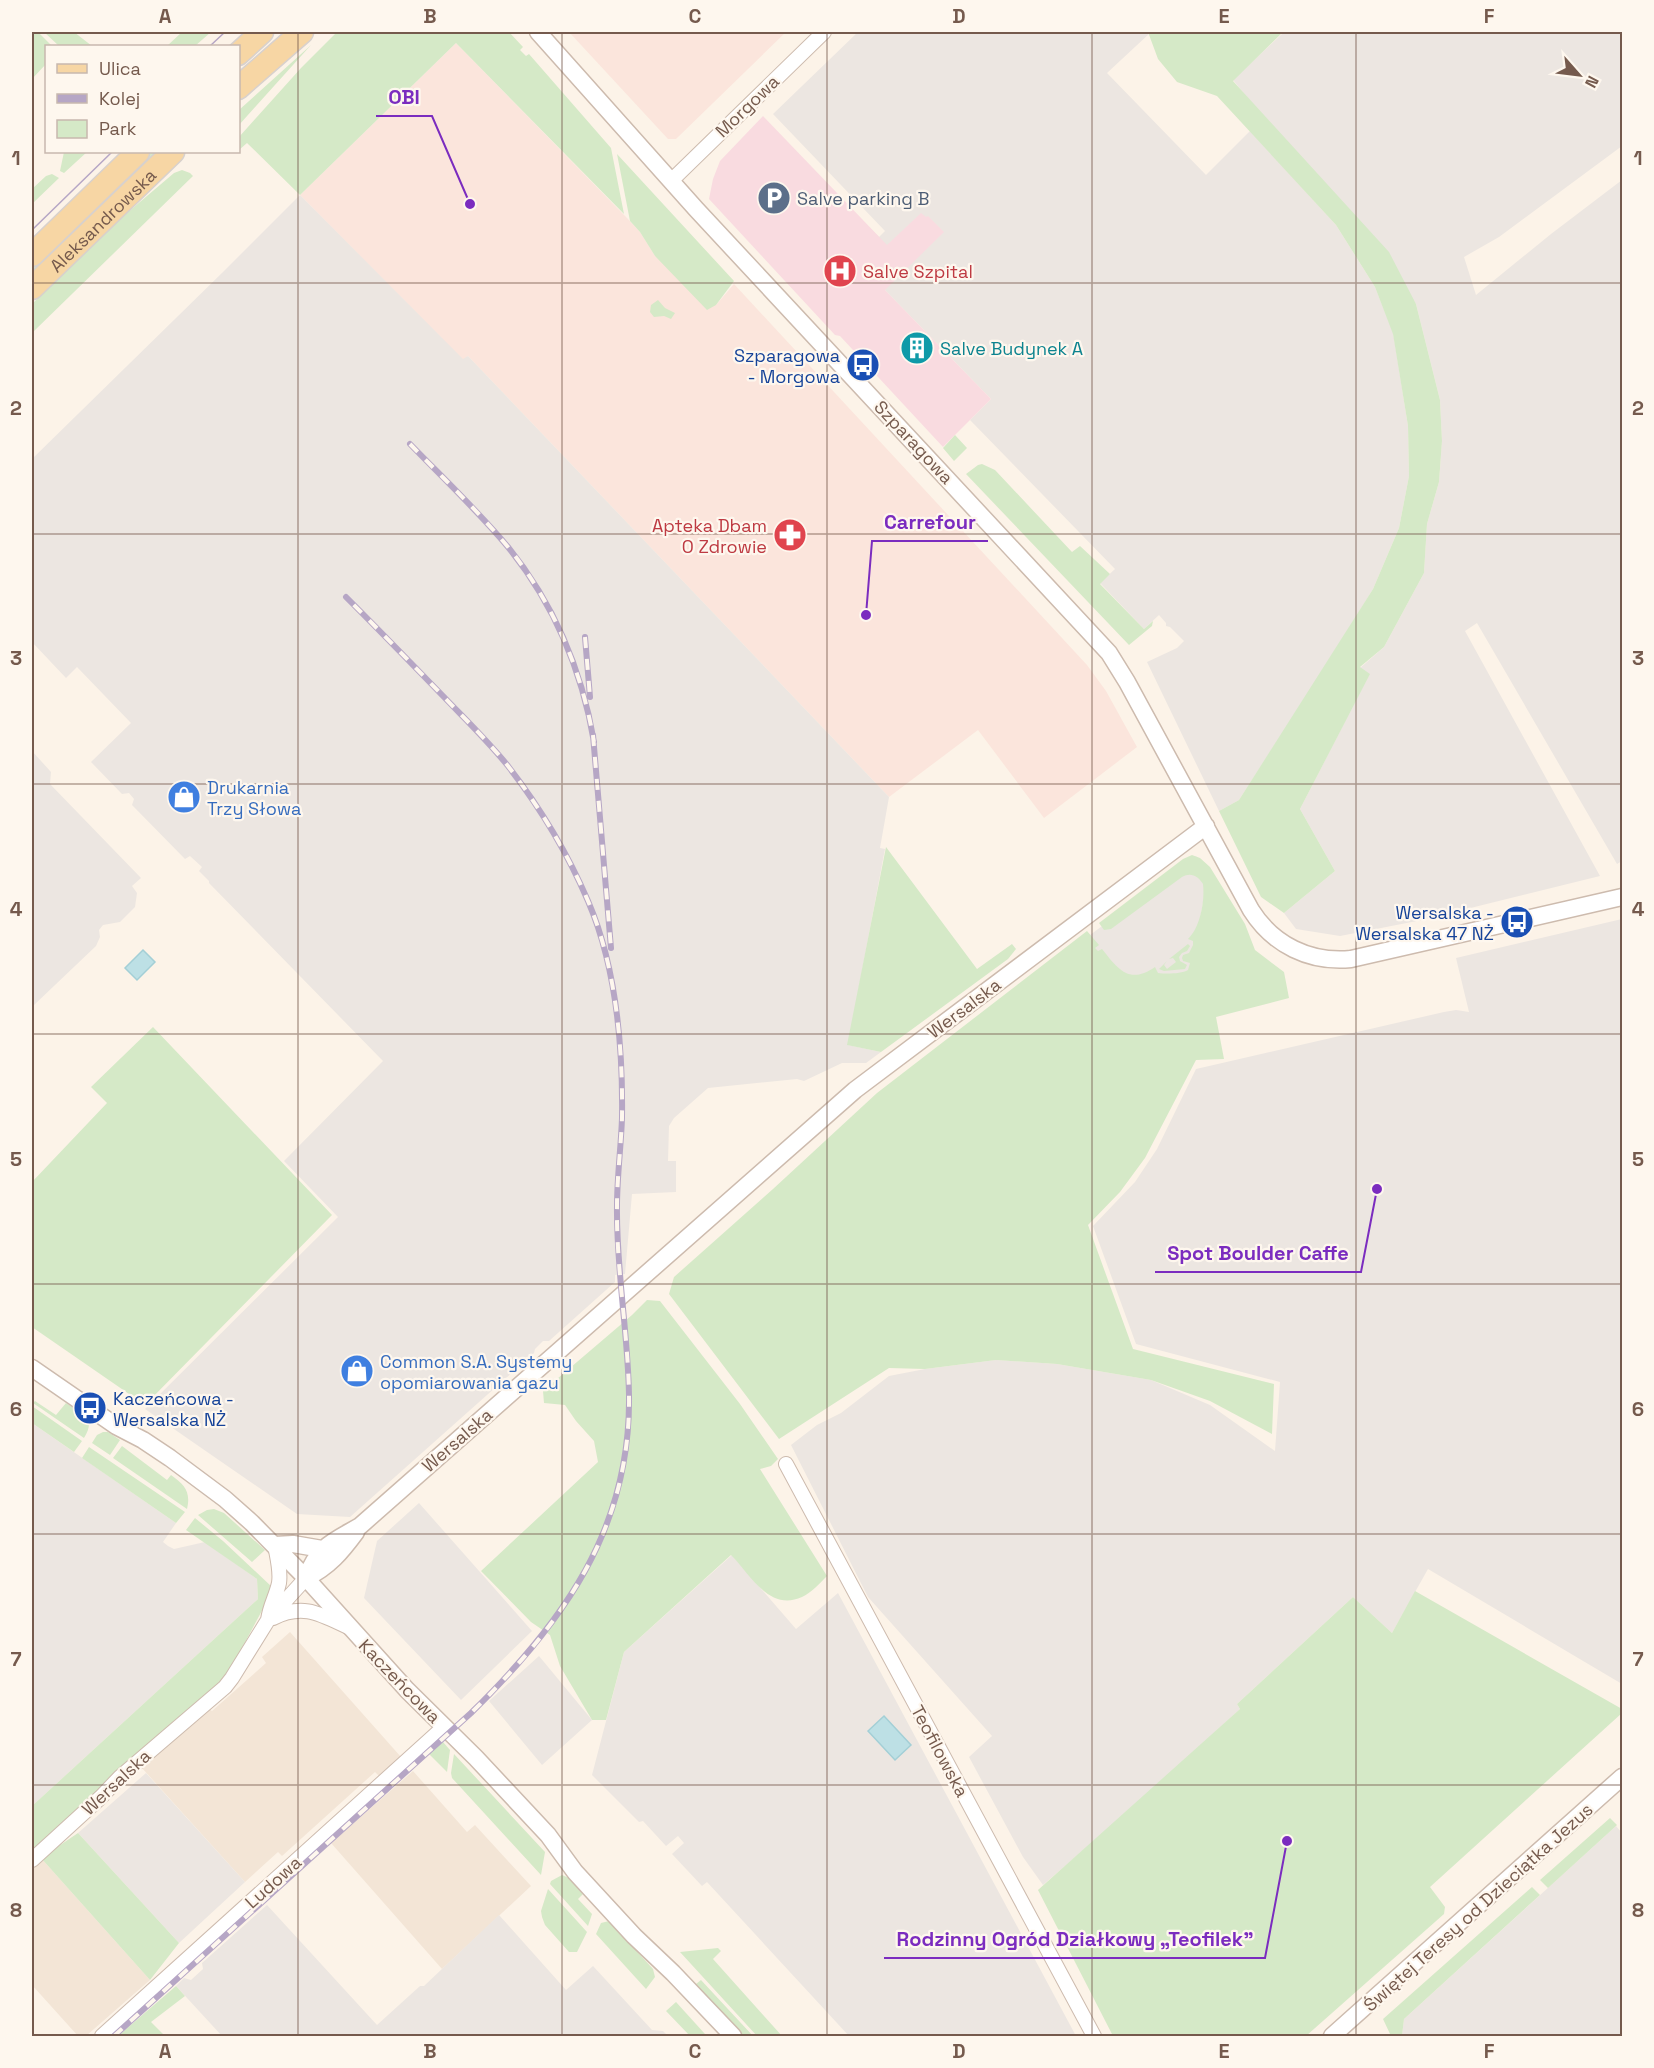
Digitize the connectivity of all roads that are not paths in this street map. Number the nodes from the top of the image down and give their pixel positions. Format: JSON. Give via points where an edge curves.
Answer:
{"nodes":[{"id":1,"x":262,"y":32,"type":"edge"},
{"id":2,"x":302,"y":32,"type":"edge"},
{"id":3,"x":538,"y":32,"type":"edge"},
{"id":4,"x":824,"y":32,"type":"edge"},
{"id":5,"x":240,"y":52,"type":"edge"},
{"id":6,"x":240,"y":86,"type":"edge"},
{"id":7,"x":137,"y":153,"type":"edge"},
{"id":8,"x":171,"y":153,"type":"edge"},
{"id":9,"x":671,"y":181,"type":"junction"},
{"id":10,"x":32,"y":255,"type":"edge"},
{"id":11,"x":32,"y":288,"type":"edge"},
{"id":12,"x":1206,"y":826,"type":"junction"},
{"id":13,"x":1623,"y":897,"type":"edge"},
{"id":14,"x":32,"y":1368,"type":"edge"},
{"id":15,"x":786,"y":1464,"type":"dead end"},
{"id":16,"x":360,"y":1526,"type":"junction"},
{"id":17,"x":275,"y":1545,"type":"junction"},
{"id":18,"x":322,"y":1549,"type":"junction"},
{"id":19,"x":306,"y":1578,"type":"junction"},
{"id":20,"x":268,"y":1620,"type":"junction"},
{"id":21,"x":348,"y":1627,"type":"junction"},
{"id":22,"x":444,"y":1727,"type":"junction"},
{"id":23,"x":1623,"y":1777,"type":"edge"},
{"id":24,"x":32,"y":1860,"type":"edge"},
{"id":25,"x":102,"y":2037,"type":"edge"},
{"id":26,"x":733,"y":2037,"type":"edge"},
{"id":27,"x":1094,"y":2037,"type":"edge"},
{"id":28,"x":1332,"y":2037,"type":"edge"}],
"edges":[{"from":1,"to":5,"type":"main road"},
{"from":2,"to":6,"type":"main road"},
{"from":3,"to":9,"type":"street","name":"Szparagowa"},
{"from":4,"to":9,"type":"street","name":"Morgowa"},
{"from":7,"to":10,"type":"main road","name":"Aleksandrowska"},
{"from":8,"to":11,"type":"main road","name":"Aleksandrowska"},
{"from":9,"to":12,"type":"street","name":"Szparagowa","via":[[1109,653]]},
{"from":12,"to":13,"type":"street","via":[[1262,926],[1285,945],[1318,958],[1359,958]]},
{"from":12,"to":16,"type":"street","name":"Wersalska","via":[[855,1090]]},
{"from":14,"to":17,"type":"street","name":"Kaczeńcowa","via":[[189,1472]]},
{"from":15,"to":27,"type":"street","name":"Teofilowska"},
{"from":16,"to":18,"type":"street","name":"Wersalska"},
{"from":16,"to":19,"type":"street","name":"Wersalska","via":[[334,1560]]},
{"from":17,"to":18,"type":"street"},
{"from":17,"to":19,"type":"street","name":"Kaczeńcowa"},
{"from":17,"to":20,"type":"street","name":"Wersalska","via":[[279,1575]]},
{"from":18,"to":19,"type":"street","name":"Wersalska"},
{"from":19,"to":20,"type":"street","name":"Wersalska"},
{"from":19,"to":21,"type":"street","name":"Kaczeńcowa"},
{"from":20,"to":21,"type":"street","via":[[305,1610]]},
{"from":20,"to":24,"type":"street","name":"Wersalska","via":[[225,1687]]},
{"from":21,"to":22,"type":"street","name":"Kaczeńcowa"},
{"from":22,"to":25,"type":"street","name":"Ludowa"},
{"from":22,"to":26,"type":"street","name":"Kaczeńcowa","via":[[548,1835],[575,1872],[634,1936]]},
{"from":23,"to":28,"type":"street","name":"Świętej Teresy od Dzieciątka Jezus"}]}
